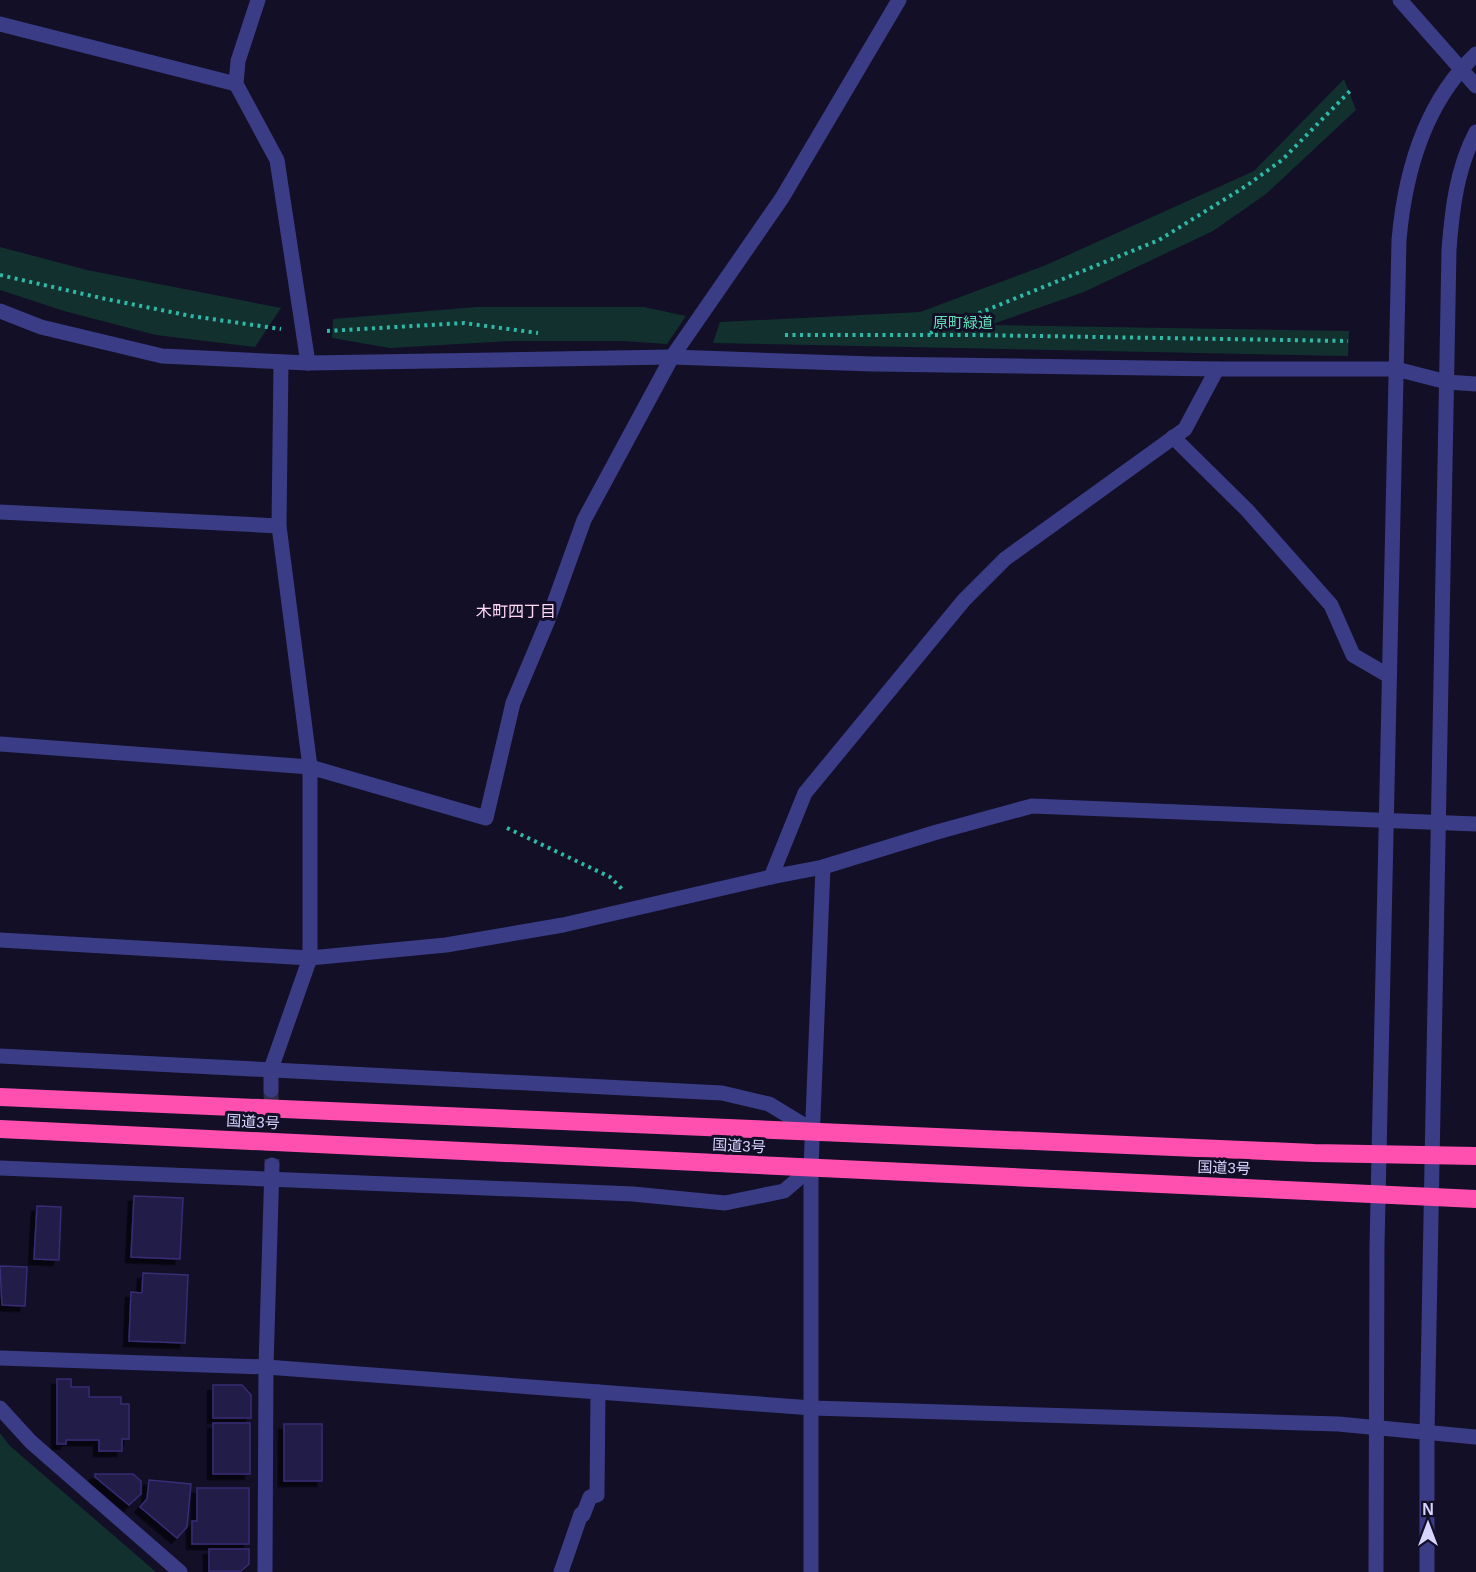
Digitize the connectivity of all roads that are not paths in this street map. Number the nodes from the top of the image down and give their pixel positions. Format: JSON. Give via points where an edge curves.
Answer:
{"nodes":[{"id":1,"x":258,"y":0,"type":"edge"},
{"id":2,"x":899,"y":0,"type":"edge"},
{"id":3,"x":1400,"y":0,"type":"edge"},
{"id":4,"x":0,"y":24,"type":"edge"},
{"id":5,"x":1476,"y":54,"type":"edge"},
{"id":6,"x":1460,"y":69,"type":"junction"},
{"id":7,"x":236,"y":84,"type":"junction"},
{"id":8,"x":1476,"y":86,"type":"edge"},
{"id":9,"x":1476,"y":132,"type":"edge"},
{"id":10,"x":0,"y":311,"type":"edge"},
{"id":11,"x":672,"y":357,"type":"junction"},
{"id":12,"x":281,"y":362,"type":"junction"},
{"id":13,"x":308,"y":363,"type":"junction"},
{"id":14,"x":1217,"y":369,"type":"junction"},
{"id":15,"x":1396,"y":369,"type":"junction"},
{"id":16,"x":1447,"y":382,"type":"junction"},
{"id":17,"x":1476,"y":384,"type":"edge"},
{"id":18,"x":1173,"y":437,"type":"junction"},
{"id":19,"x":0,"y":512,"type":"edge"},
{"id":20,"x":279,"y":526,"type":"junction"},
{"id":21,"x":1389,"y":676,"type":"junction"},
{"id":22,"x":0,"y":744,"type":"edge"},
{"id":23,"x":310,"y":767,"type":"junction"},
{"id":24,"x":1387,"y":822,"type":"junction"},
{"id":25,"x":1438,"y":823,"type":"junction"},
{"id":26,"x":1476,"y":824,"type":"edge"},
{"id":27,"x":823,"y":867,"type":"junction"},
{"id":28,"x":771,"y":877,"type":"junction"},
{"id":29,"x":0,"y":940,"type":"edge"},
{"id":30,"x":310,"y":958,"type":"junction"},
{"id":31,"x":0,"y":1056,"type":"edge"},
{"id":32,"x":271,"y":1069,"type":"junction"},
{"id":33,"x":271,"y":1090,"type":"tunnel mouth"},
{"id":34,"x":0,"y":1097,"type":"edge"},
{"id":35,"x":0,"y":1129,"type":"edge"},
{"id":36,"x":812,"y":1130,"type":"junction"},
{"id":37,"x":1379,"y":1154,"type":"junction"},
{"id":38,"x":1433,"y":1155,"type":"junction"},
{"id":39,"x":1476,"y":1156,"type":"edge"},
{"id":40,"x":0,"y":1168,"type":"edge"},
{"id":41,"x":811,"y":1168,"type":"junction"},
{"id":42,"x":272,"y":1172,"type":"junction"},
{"id":43,"x":1378,"y":1194,"type":"junction"},
{"id":44,"x":1432,"y":1196,"type":"junction"},
{"id":45,"x":1476,"y":1198,"type":"edge"},
{"id":46,"x":0,"y":1358,"type":"edge"},
{"id":47,"x":266,"y":1367,"type":"junction"},
{"id":48,"x":598,"y":1392,"type":"junction"},
{"id":49,"x":0,"y":1408,"type":"edge"},
{"id":50,"x":812,"y":1408,"type":"junction"},
{"id":51,"x":1376,"y":1428,"type":"junction"},
{"id":52,"x":1427,"y":1433,"type":"junction"},
{"id":53,"x":1476,"y":1437,"type":"edge"},
{"id":54,"x":180,"y":1572,"type":"edge"},
{"id":55,"x":265,"y":1572,"type":"edge"},
{"id":56,"x":561,"y":1572,"type":"edge"},
{"id":57,"x":811,"y":1572,"type":"edge"},
{"id":58,"x":1376,"y":1572,"type":"edge"},
{"id":59,"x":1427,"y":1572,"type":"edge"}],
"edges":[{"from":1,"to":7,"type":"street","via":[[238,61]]},
{"from":2,"to":11,"type":"street","via":[[782,198]]},
{"from":3,"to":6,"type":"street"},
{"from":4,"to":7,"type":"street"},
{"from":5,"to":6,"type":"street"},
{"from":6,"to":8,"type":"street"},
{"from":6,"to":15,"type":"street","via":[[1425,130],[1402,204]]},
{"from":7,"to":13,"type":"street","via":[[277,160]]},
{"from":9,"to":16,"type":"street","via":[[1460,174],[1452,211]]},
{"from":10,"to":12,"type":"street","via":[[41,327],[162,356]]},
{"from":11,"to":13,"type":"street"},
{"from":11,"to":14,"type":"street"},
{"from":11,"to":23,"type":"street","via":[[584,520],[513,703],[486,818]]},
{"from":12,"to":13,"type":"street"},
{"from":12,"to":20,"type":"street"},
{"from":14,"to":15,"type":"street"},
{"from":14,"to":18,"type":"street","via":[[1185,429]]},
{"from":15,"to":16,"type":"street"},
{"from":15,"to":21,"type":"street"},
{"from":16,"to":17,"type":"street"},
{"from":16,"to":25,"type":"street"},
{"from":18,"to":21,"type":"street","via":[[1247,510],[1331,605],[1353,655]]},
{"from":18,"to":28,"type":"street","via":[[1005,559],[964,600],[804,793]]},
{"from":19,"to":20,"type":"street"},
{"from":20,"to":23,"type":"street"},
{"from":21,"to":24,"type":"street"},
{"from":22,"to":23,"type":"street"},
{"from":23,"to":30,"type":"street"},
{"from":24,"to":25,"type":"street"},
{"from":24,"to":27,"type":"street","via":[[1032,806]]},
{"from":24,"to":37,"type":"street"},
{"from":25,"to":26,"type":"street"},
{"from":25,"to":38,"type":"street"},
{"from":27,"to":28,"type":"street"},
{"from":27,"to":36,"type":"street"},
{"from":28,"to":30,"type":"street","via":[[563,925],[446,945]]},
{"from":29,"to":30,"type":"street"},
{"from":30,"to":32,"type":"street"},
{"from":31,"to":32,"type":"street"},
{"from":32,"to":33,"type":"street"},
{"from":32,"to":36,"type":"street","via":[[722,1093],[769,1104]]},
{"from":34,"to":36,"type":"highway","name":"国道3号"},
{"from":35,"to":41,"type":"highway","name":"国道3号"},
{"from":36,"to":37,"type":"highway","name":"国道3号"},
{"from":36,"to":41,"type":"street"},
{"from":37,"to":38,"type":"highway","name":"国道3号"},
{"from":37,"to":43,"type":"street"},
{"from":38,"to":39,"type":"highway","name":"国道3号"},
{"from":38,"to":44,"type":"street"},
{"from":40,"to":42,"type":"street"},
{"from":41,"to":42,"type":"street","via":[[784,1191],[725,1203]]},
{"from":41,"to":43,"type":"highway","name":"国道3号"},
{"from":41,"to":50,"type":"street"},
{"from":42,"to":47,"type":"street"},
{"from":43,"to":44,"type":"highway","name":"国道3号"},
{"from":43,"to":51,"type":"street"},
{"from":44,"to":45,"type":"highway","name":"国道3号"},
{"from":44,"to":52,"type":"street"},
{"from":46,"to":47,"type":"street"},
{"from":47,"to":48,"type":"street"},
{"from":47,"to":55,"type":"street"},
{"from":48,"to":50,"type":"street"},
{"from":48,"to":56,"type":"street","via":[[597,1495],[590,1497],[581,1514]]},
{"from":49,"to":54,"type":"street","via":[[31,1442]]},
{"from":50,"to":51,"type":"street"},
{"from":50,"to":57,"type":"street"},
{"from":51,"to":52,"type":"street"},
{"from":51,"to":58,"type":"street"},
{"from":52,"to":53,"type":"street"},
{"from":52,"to":59,"type":"street"}]}
